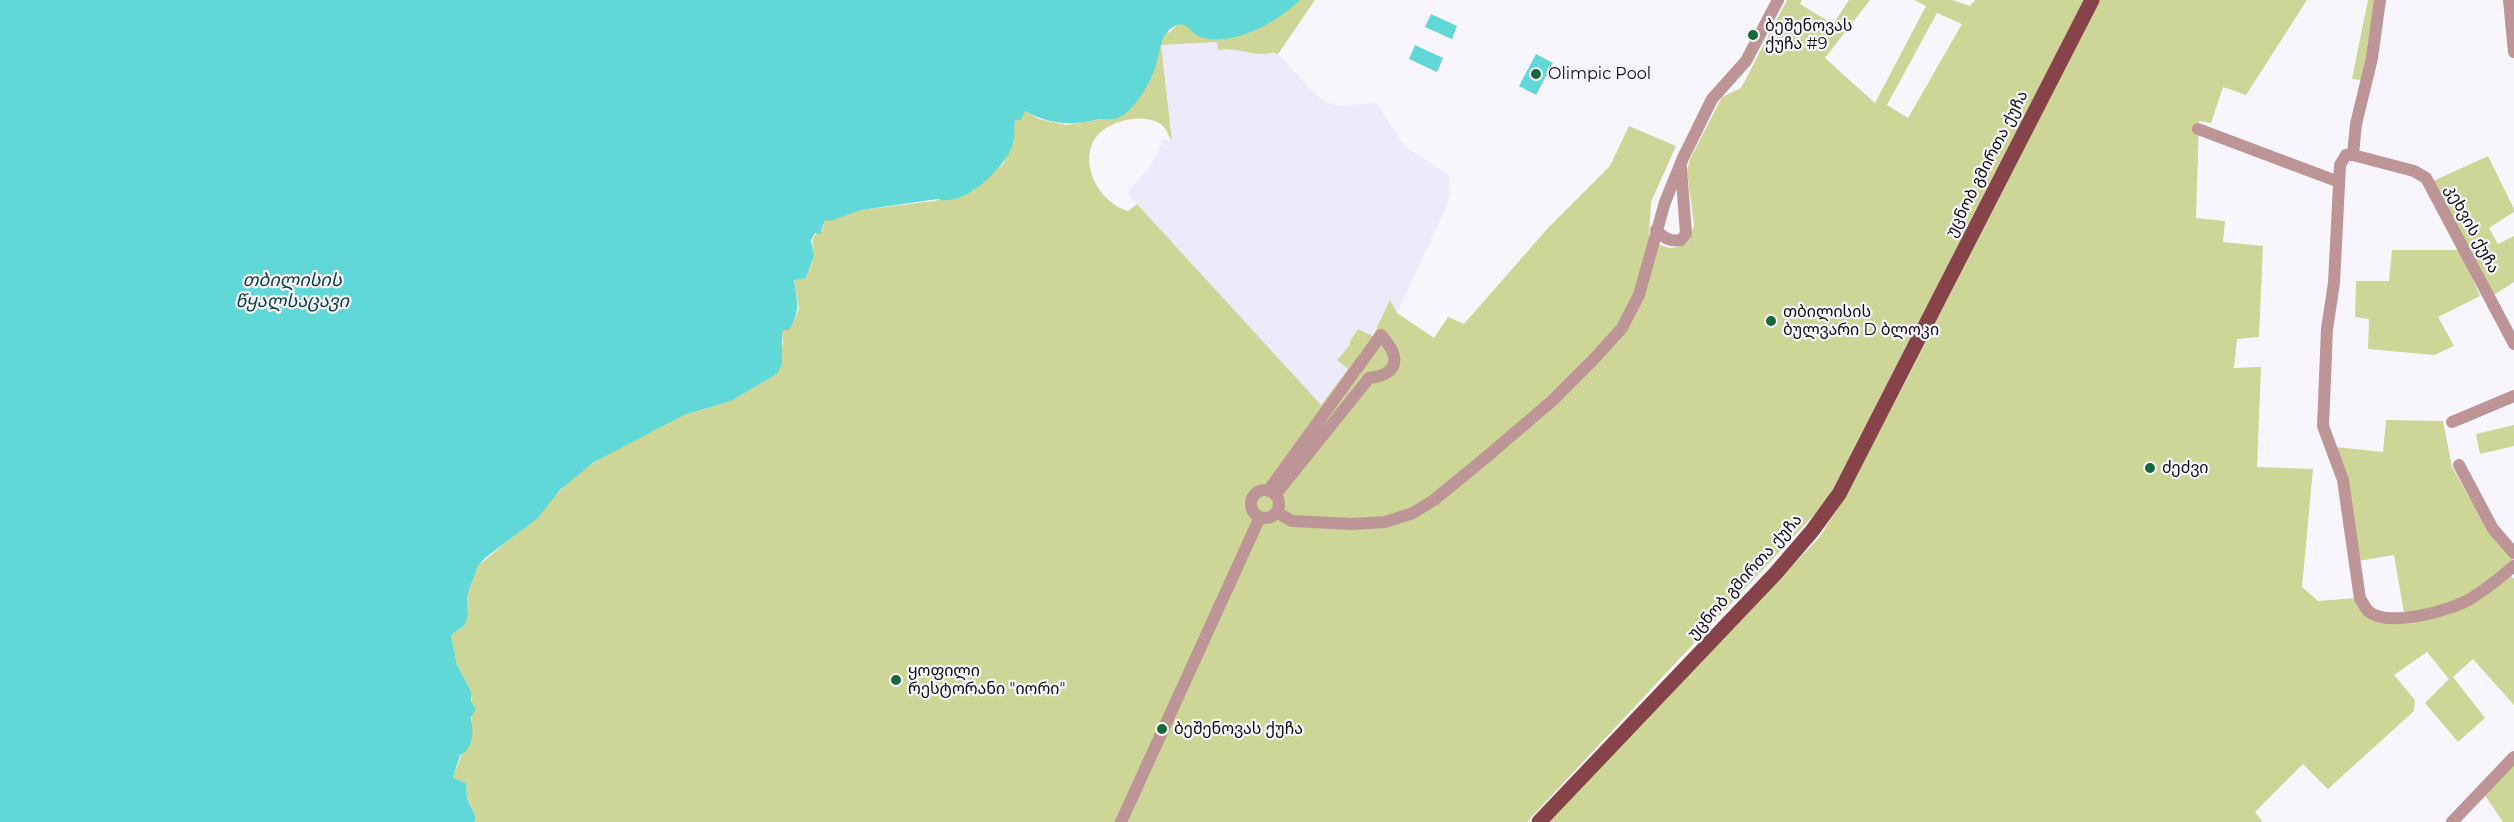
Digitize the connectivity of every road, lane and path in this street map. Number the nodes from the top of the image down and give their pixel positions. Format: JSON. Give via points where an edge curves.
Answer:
{"nodes":[{"id":1,"x":1778,"y":0,"type":"edge"},
{"id":2,"x":2092,"y":0,"type":"edge"},
{"id":3,"x":2380,"y":0,"type":"edge"},
{"id":4,"x":2509,"y":0,"type":"edge"},
{"id":5,"x":2514,"y":52,"type":"edge"},
{"id":6,"x":2198,"y":129,"type":"dead end"},
{"id":7,"x":2353,"y":155,"type":"junction"},
{"id":8,"x":1680,"y":164,"type":"junction"},
{"id":9,"x":2339,"y":182,"type":"junction"},
{"id":10,"x":1656,"y":230,"type":"junction"},
{"id":11,"x":2514,"y":344,"type":"edge"},
{"id":12,"x":2514,"y":396,"type":"edge"},
{"id":13,"x":2452,"y":422,"type":"dead end"},
{"id":14,"x":2459,"y":465,"type":"dead end"},
{"id":15,"x":1271,"y":493,"type":"junction"},
{"id":16,"x":1276,"y":512,"type":"junction"},
{"id":17,"x":1260,"y":517,"type":"junction"},
{"id":18,"x":2514,"y":553,"type":"edge"},
{"id":19,"x":2514,"y":566,"type":"edge"},
{"id":20,"x":2514,"y":757,"type":"edge"},
{"id":21,"x":1121,"y":822,"type":"edge"},
{"id":22,"x":1539,"y":822,"type":"edge"},
{"id":23,"x":2452,"y":822,"type":"edge"}],
"edges":[{"from":1,"to":8,"type":"street","via":[[1746,61],[1712,99]]},
{"from":2,"to":22,"type":"main road","name":"უცნობ გმირთა ქუჩა","via":[[1839,494],[1775,574]]},
{"from":3,"to":7,"type":"street"},
{"from":4,"to":5,"type":"street"},
{"from":6,"to":9,"type":"street"},
{"from":7,"to":9,"type":"street","via":[[2343,159]]},
{"from":7,"to":11,"type":"street","name":"კეხვის ქუჩა","via":[[2414,171],[2426,178]]},
{"from":8,"to":10,"type":"street"},
{"from":8,"to":10,"type":"street","via":[[1686,234],[1674,242]]},
{"from":9,"to":19,"type":"street","via":[[2323,426],[2343,480],[2360,599],[2368,611],[2388,618],[2438,612],[2470,599]]},
{"from":10,"to":16,"type":"street","via":[[1639,295],[1622,328],[1552,401],[1434,500],[1402,518],[1385,522],[1292,521]]},
{"from":12,"to":13,"type":"street"},
{"from":14,"to":18,"type":"street","via":[[2493,529]]},
{"from":15,"to":15,"type":"street","via":[[1369,378],[1390,370],[1395,354],[1381,335]]},
{"from":15,"to":16,"type":"street","via":[[1279,504]]},
{"from":15,"to":17,"type":"street","via":[[1258,492],[1252,499],[1251,507]]},
{"from":16,"to":17,"type":"street"},
{"from":17,"to":21,"type":"street"},
{"from":20,"to":23,"type":"street"}]}
